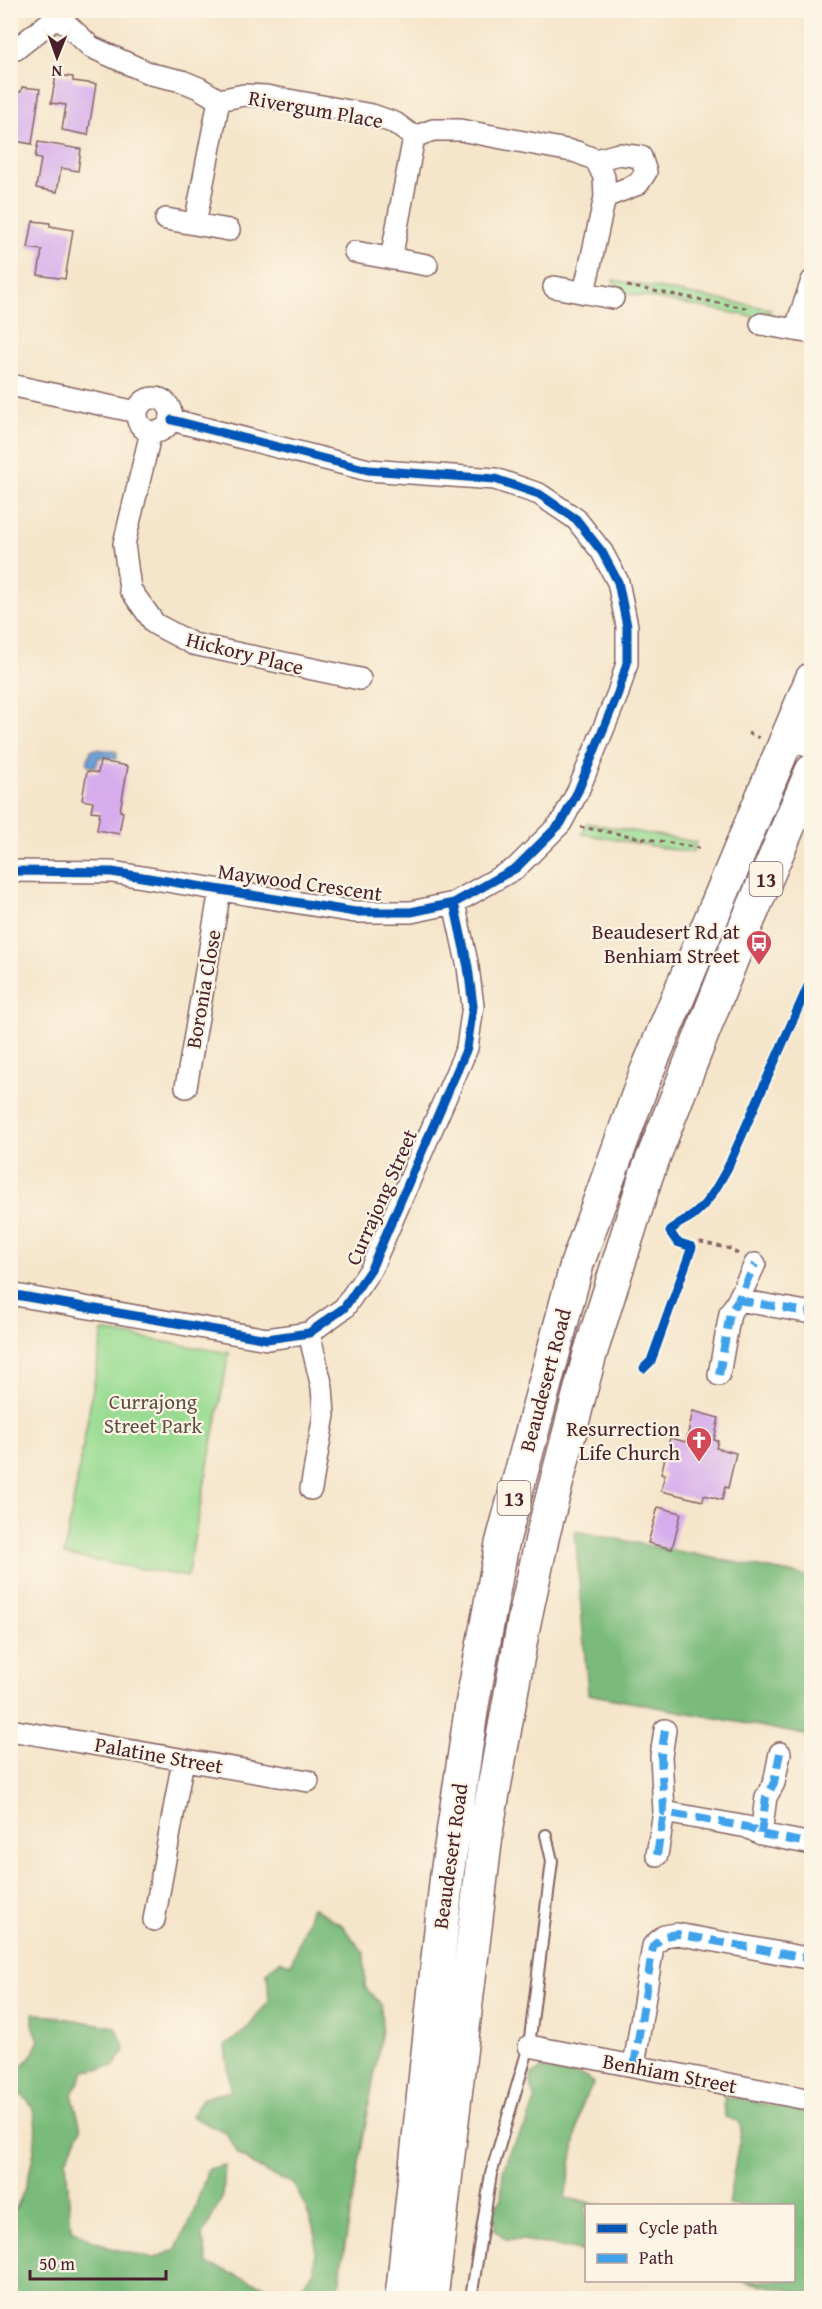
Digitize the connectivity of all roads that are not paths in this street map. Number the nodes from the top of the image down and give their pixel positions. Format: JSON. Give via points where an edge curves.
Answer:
{"nodes":[{"id":1,"x":60,"y":14,"type":"edge"},
{"id":2,"x":10,"y":51,"type":"edge"},
{"id":3,"x":219,"y":100,"type":"junction"},
{"id":4,"x":414,"y":137,"type":"junction"},
{"id":5,"x":596,"y":160,"type":"junction"},
{"id":6,"x":605,"y":198,"type":"junction"},
{"id":7,"x":166,"y":219,"type":"dead end"},
{"id":8,"x":195,"y":224,"type":"junction"},
{"id":9,"x":229,"y":230,"type":"dead end"},
{"id":10,"x":355,"y":252,"type":"dead end"},
{"id":11,"x":391,"y":259,"type":"junction"},
{"id":12,"x":427,"y":265,"type":"dead end"},
{"id":13,"x":812,"y":282,"type":"edge"},
{"id":14,"x":554,"y":287,"type":"dead end"},
{"id":15,"x":758,"y":317,"type":"road end"},
{"id":16,"x":803,"y":332,"type":"edge"},
{"id":17,"x":10,"y":385,"type":"edge"},
{"id":18,"x":137,"y":412,"type":"junction"},
{"id":19,"x":172,"y":420,"type":"junction"},
{"id":20,"x":151,"y":432,"type":"junction"},
{"id":21,"x":360,"y":679,"type":"dead end"},
{"id":22,"x":812,"y":679,"type":"edge"},
{"id":23,"x":802,"y":731,"type":"edge"},
{"id":24,"x":808,"y":790,"type":"edge"},
{"id":25,"x":10,"y":871,"type":"edge"},
{"id":26,"x":220,"y":890,"type":"junction"},
{"id":27,"x":454,"y":903,"type":"junction"},
{"id":28,"x":186,"y":1088,"type":"dead end"},
{"id":29,"x":755,"y":1264,"type":"road end"},
{"id":30,"x":10,"y":1294,"type":"edge"},
{"id":31,"x":738,"y":1300,"type":"junction"},
{"id":32,"x":812,"y":1313,"type":"edge"},
{"id":33,"x":309,"y":1333,"type":"junction"},
{"id":34,"x":719,"y":1375,"type":"dead end"},
{"id":35,"x":311,"y":1489,"type":"dead end"},
{"id":36,"x":10,"y":1730,"type":"edge"},
{"id":37,"x":665,"y":1730,"type":"dead end"},
{"id":38,"x":780,"y":1753,"type":"dead end"},
{"id":39,"x":183,"y":1760,"type":"junction"},
{"id":40,"x":309,"y":1780,"type":"dead end"},
{"id":41,"x":664,"y":1812,"type":"junction"},
{"id":42,"x":761,"y":1834,"type":"junction"},
{"id":43,"x":546,"y":1835,"type":"dead end"},
{"id":44,"x":812,"y":1844,"type":"edge"},
{"id":45,"x":657,"y":1855,"type":"dead end"},
{"id":46,"x":154,"y":1920,"type":"dead end"},
{"id":47,"x":812,"y":1959,"type":"edge"},
{"id":48,"x":529,"y":2046,"type":"junction"},
{"id":49,"x":633,"y":2066,"type":"junction"},
{"id":50,"x":812,"y":2100,"type":"edge"},
{"id":51,"x":402,"y":2298,"type":"edge"},
{"id":52,"x":431,"y":2298,"type":"edge"},
{"id":53,"x":471,"y":2298,"type":"edge"}],
"edges":[{"from":1,"to":2,"type":"street"},
{"from":1,"to":3,"type":"street","name":"Rivergum Place","via":[[90,47],[151,74],[190,84]]},
{"from":3,"to":4,"type":"street","name":"Rivergum Place","via":[[244,94],[266,96],[372,115],[395,123]]},
{"from":3,"to":8,"type":"street"},
{"from":4,"to":5,"type":"street","via":[[433,130],[460,130],[577,152]]},
{"from":4,"to":11,"type":"street"},
{"from":5,"to":6,"type":"street","via":[[604,177]]},
{"from":5,"to":6,"type":"street","via":[[619,154],[641,157],[646,172],[638,184]]},
{"from":6,"to":14,"type":"street","via":[[597,295]]},
{"from":7,"to":8,"type":"street"},
{"from":8,"to":9,"type":"street"},
{"from":10,"to":11,"type":"street"},
{"from":11,"to":12,"type":"street"},
{"from":13,"to":16,"type":"street"},
{"from":15,"to":16,"type":"street"},
{"from":17,"to":18,"type":"street"},
{"from":18,"to":19,"type":"street","via":[[143,402],[158,398],[168,404]]},
{"from":18,"to":20,"type":"street","via":[[141,427]]},
{"from":19,"to":20,"type":"street","via":[[166,429]]},
{"from":19,"to":27,"type":"street","name":"Maywood Crescent","via":[[368,470],[495,479],[539,494],[576,519],[602,552],[618,582],[627,626],[627,663],[578,791],[561,823],[516,868]]},
{"from":20,"to":21,"type":"street","name":"Hickory Place","via":[[124,544],[130,589],[155,624],[193,644]]},
{"from":22,"to":23,"type":"highway","name":"Beaudesert Road","number":"13"},
{"from":23,"to":51,"type":"highway","name":"Beaudesert Road","number":"13","via":[[645,1076],[577,1264],[502,1544],[472,1705],[447,1874]]},
{"from":24,"to":52,"type":"highway","name":"Beaudesert Road","number":"13","via":[[723,979],[646,1176],[590,1354],[549,1511],[524,1622],[487,1826]]},
{"from":25,"to":26,"type":"street","name":"Maywood Crescent","via":[[112,872]]},
{"from":26,"to":27,"type":"street","name":"Maywood Crescent","via":[[356,912],[411,912]]},
{"from":26,"to":28,"type":"street","name":"Boronia Close"},
{"from":27,"to":33,"type":"street","name":"Currajong Street","via":[[472,1006],[467,1047],[371,1269],[344,1308]]},
{"from":29,"to":31,"type":"street"},
{"from":30,"to":33,"type":"street","name":"Currajong Street","via":[[267,1339]]},
{"from":31,"to":32,"type":"street"},
{"from":31,"to":34,"type":"street","via":[[730,1313]]},
{"from":33,"to":35,"type":"street","via":[[322,1387],[324,1415]]},
{"from":36,"to":39,"type":"street","name":"Palatine Street"},
{"from":37,"to":41,"type":"street","via":[[661,1756]]},
{"from":38,"to":42,"type":"street","via":[[774,1783],[766,1797]]},
{"from":39,"to":40,"type":"street","name":"Palatine Street"},
{"from":39,"to":46,"type":"street"},
{"from":41,"to":42,"type":"street","via":[[747,1827]]},
{"from":41,"to":45,"type":"street"},
{"from":42,"to":44,"type":"street"},
{"from":43,"to":48,"type":"lane","via":[[552,1861]]},
{"from":47,"to":49,"type":"street","via":[[664,1936],[653,1946]]},
{"from":48,"to":49,"type":"street","name":"Benhiam Street"},
{"from":48,"to":53,"type":"lane","via":[[490,2174]]},
{"from":49,"to":50,"type":"street","name":"Benhiam Street"}]}
